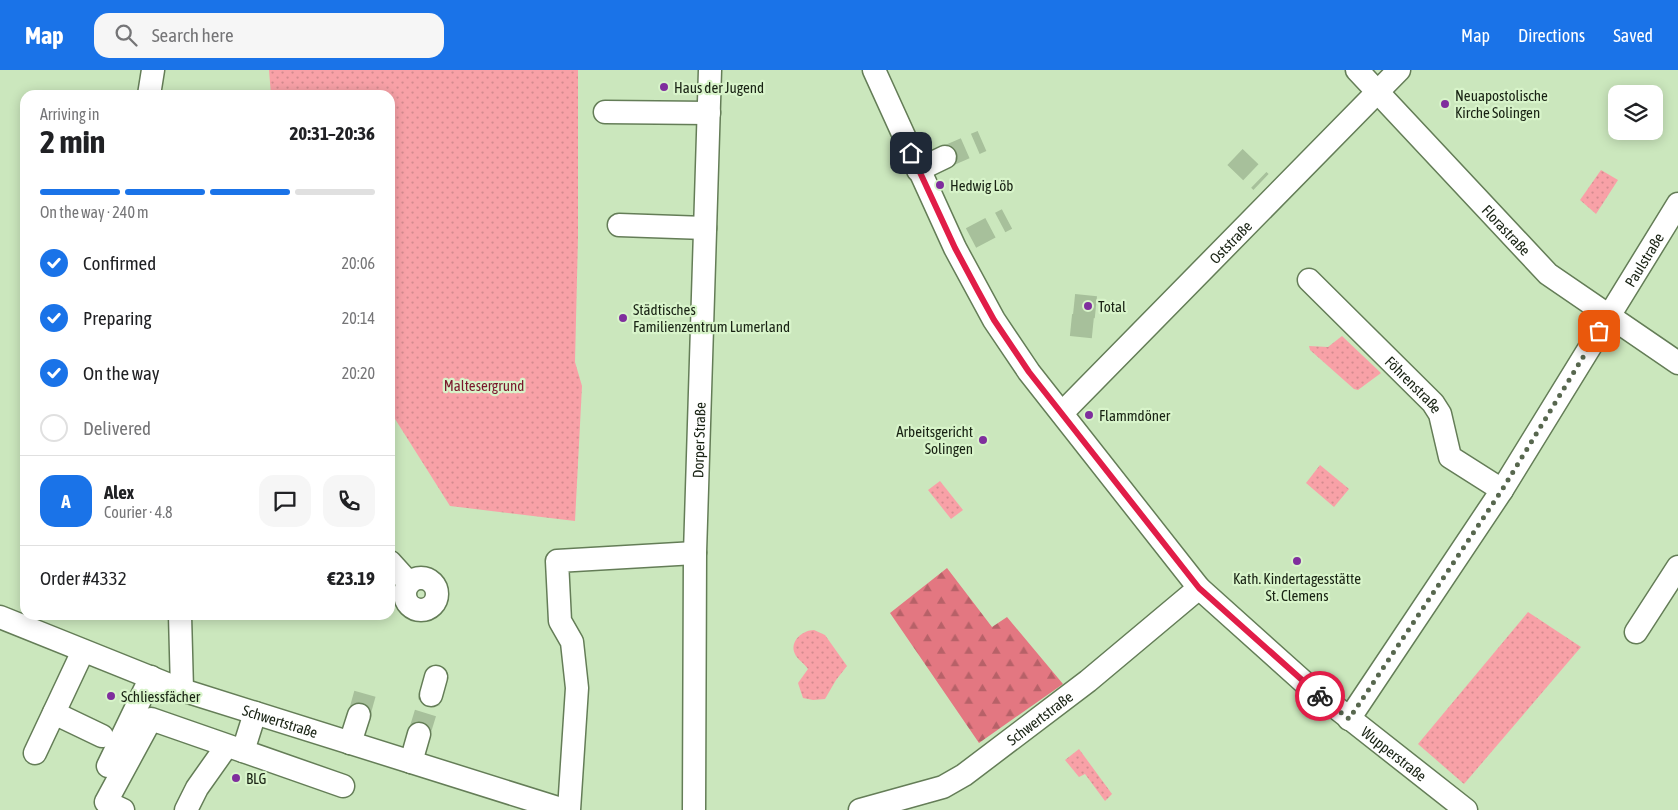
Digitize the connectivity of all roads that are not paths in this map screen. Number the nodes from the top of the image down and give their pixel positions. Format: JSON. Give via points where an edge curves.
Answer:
{"nodes":[{"id":1,"x":153,"y":70,"type":"edge"},
{"id":2,"x":710,"y":70,"type":"edge"},
{"id":3,"x":874,"y":70,"type":"edge"},
{"id":4,"x":1357,"y":70,"type":"edge"},
{"id":5,"x":1399,"y":70,"type":"edge"},
{"id":6,"x":150,"y":90,"type":"edge"},
{"id":7,"x":1377,"y":92,"type":"junction"},
{"id":8,"x":605,"y":112,"type":"dead end"},
{"id":9,"x":708,"y":113,"type":"junction"},
{"id":10,"x":945,"y":157,"type":"tunnel mouth"},
{"id":11,"x":918,"y":170,"type":"junction"},
{"id":12,"x":1678,"y":204,"type":"edge"},
{"id":13,"x":619,"y":225,"type":"dead end"},
{"id":14,"x":705,"y":228,"type":"junction"},
{"id":15,"x":1309,"y":280,"type":"dead end"},
{"id":16,"x":1608,"y":316,"type":"junction"},
{"id":17,"x":1678,"y":363,"type":"edge"},
{"id":18,"x":1062,"y":413,"type":"junction"},
{"id":19,"x":1502,"y":490,"type":"junction"},
{"id":20,"x":695,"y":553,"type":"junction"},
{"id":21,"x":1678,"y":567,"type":"edge"},
{"id":22,"x":395,"y":568,"type":"edge"},
{"id":23,"x":409,"y":583,"type":"dead end"},
{"id":24,"x":1199,"y":588,"type":"junction"},
{"id":25,"x":0,"y":617,"type":"edge"},
{"id":26,"x":180,"y":620,"type":"edge"},
{"id":27,"x":1636,"y":632,"type":"dead end"},
{"id":28,"x":83,"y":651,"type":"junction"},
{"id":29,"x":150,"y":677,"type":"junction"},
{"id":30,"x":182,"y":690,"type":"junction"},
{"id":31,"x":54,"y":713,"type":"junction"},
{"id":32,"x":254,"y":713,"type":"junction"},
{"id":33,"x":359,"y":715,"type":"tunnel mouth"},
{"id":34,"x":1349,"y":719,"type":"junction"},
{"id":35,"x":419,"y":734,"type":"tunnel mouth"},
{"id":36,"x":102,"y":736,"type":"dead end"},
{"id":37,"x":350,"y":743,"type":"junction"},
{"id":38,"x":235,"y":749,"type":"junction"},
{"id":39,"x":35,"y":753,"type":"dead end"},
{"id":40,"x":411,"y":762,"type":"junction"},
{"id":41,"x":108,"y":766,"type":"dead end"},
{"id":42,"x":343,"y":786,"type":"dead end"},
{"id":43,"x":124,"y":810,"type":"edge"},
{"id":44,"x":186,"y":810,"type":"edge"},
{"id":45,"x":564,"y":810,"type":"edge"},
{"id":46,"x":569,"y":810,"type":"edge"},
{"id":47,"x":694,"y":810,"type":"edge"},
{"id":48,"x":860,"y":810,"type":"edge"},
{"id":49,"x":1466,"y":810,"type":"edge"}],
"edges":[{"from":1,"to":6,"type":"street"},
{"from":2,"to":9,"type":"street","name":"Dorper Straße"},
{"from":3,"to":11,"type":"street","name":"Wupperstraße"},
{"from":4,"to":7,"type":"street","name":"Florastraße"},
{"from":5,"to":7,"type":"street","name":"Oststraße"},
{"from":7,"to":16,"type":"street","name":"Florastraße","via":[[1548,274]]},
{"from":7,"to":18,"type":"street","name":"Oststraße","via":[[1264,193]]},
{"from":8,"to":9,"type":"street"},
{"from":9,"to":14,"type":"street","name":"Dorper Straße"},
{"from":10,"to":11,"type":"street"},
{"from":11,"to":18,"type":"street","name":"Wupperstraße","via":[[963,243],[999,327]]},
{"from":12,"to":16,"type":"street","name":"Paulstraße"},
{"from":13,"to":14,"type":"street"},
{"from":14,"to":20,"type":"street","name":"Dorper Straße"},
{"from":15,"to":19,"type":"street","name":"Föhrenstraße","via":[[1433,403],[1440,414],[1450,457]]},
{"from":16,"to":17,"type":"street","name":"Florastraße"},
{"from":16,"to":19,"type":"street","name":"Paulstraße"},
{"from":18,"to":24,"type":"street","name":"Wupperstraße"},
{"from":19,"to":34,"type":"street","name":"Paulstraße"},
{"from":20,"to":46,"type":"street","via":[[557,561],[560,621],[572,642],[576,688]]},
{"from":20,"to":47,"type":"street","name":"Dorper Straße"},
{"from":21,"to":27,"type":"street"},
{"from":22,"to":23,"type":"street"},
{"from":24,"to":34,"type":"street","name":"Wupperstraße"},
{"from":24,"to":48,"type":"street","name":"Schwertstraße","via":[[1088,681],[964,775],[943,787]]},
{"from":25,"to":28,"type":"street","name":"Schwertstraße"},
{"from":26,"to":30,"type":"street"},
{"from":28,"to":29,"type":"street","name":"Schwertstraße"},
{"from":28,"to":31,"type":"street"},
{"from":29,"to":30,"type":"street","name":"Schwertstraße"},
{"from":29,"to":41,"type":"street"},
{"from":30,"to":32,"type":"street","name":"Schwertstraße"},
{"from":31,"to":36,"type":"street"},
{"from":31,"to":39,"type":"street"},
{"from":32,"to":37,"type":"street","name":"Schwertstraße"},
{"from":32,"to":38,"type":"street"},
{"from":33,"to":37,"type":"street"},
{"from":34,"to":49,"type":"street","name":"Wupperstraße"},
{"from":35,"to":40,"type":"street"},
{"from":37,"to":40,"type":"street","name":"Schwertstraße"},
{"from":38,"to":42,"type":"street"},
{"from":38,"to":43,"type":"street","via":[[150,719],[106,802]]},
{"from":38,"to":44,"type":"street","via":[[197,788]]},
{"from":40,"to":45,"type":"street","name":"Schwertstraße"}]}
